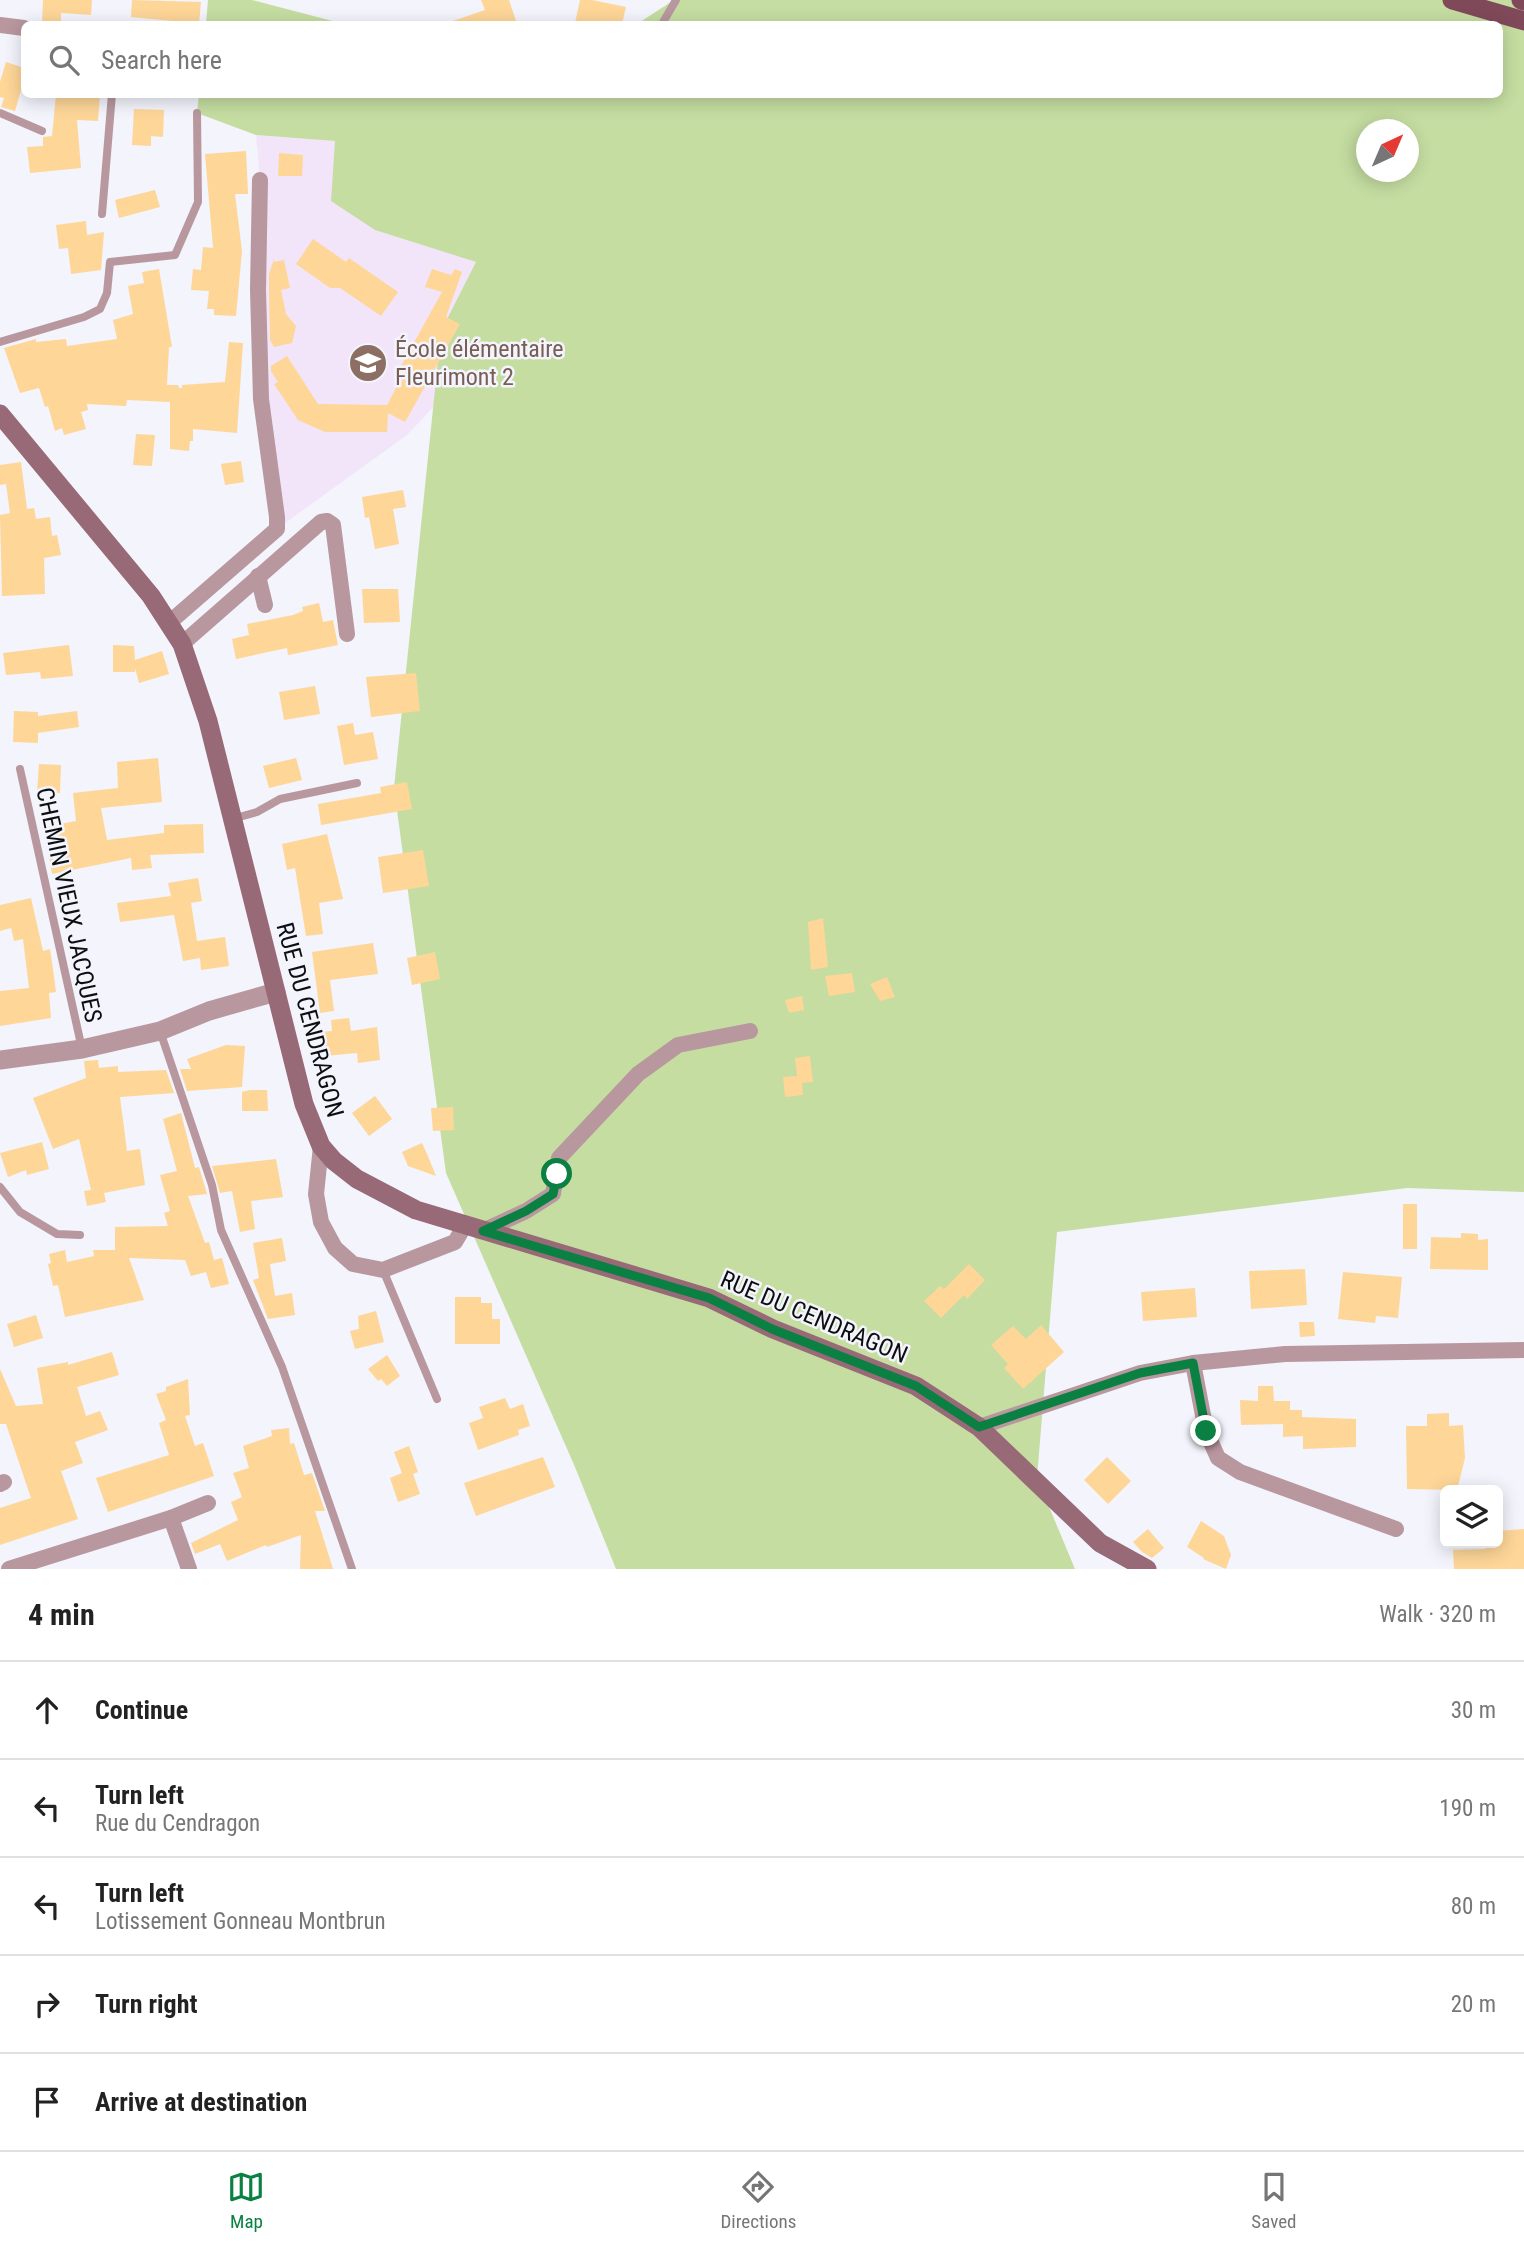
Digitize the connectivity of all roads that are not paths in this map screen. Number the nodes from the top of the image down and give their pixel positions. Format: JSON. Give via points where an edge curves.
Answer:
{"nodes":[{"id":1,"x":676,"y":0,"type":"edge"},
{"id":2,"x":1452,"y":0,"type":"edge"},
{"id":3,"x":664,"y":21,"type":"edge"},
{"id":4,"x":1524,"y":21,"type":"edge"},
{"id":5,"x":0,"y":25,"type":"edge"},
{"id":6,"x":21,"y":28,"type":"edge"},
{"id":7,"x":112,"y":98,"type":"edge"},
{"id":8,"x":0,"y":113,"type":"edge"},
{"id":9,"x":197,"y":113,"type":"dead end"},
{"id":10,"x":42,"y":131,"type":"dead end"},
{"id":11,"x":260,"y":180,"type":"dead end"},
{"id":12,"x":102,"y":214,"type":"dead end"},
{"id":13,"x":0,"y":342,"type":"edge"},
{"id":14,"x":0,"y":414,"type":"edge"},
{"id":15,"x":258,"y":576,"type":"junction"},
{"id":16,"x":265,"y":605,"type":"dead end"},
{"id":17,"x":170,"y":622,"type":"junction"},
{"id":18,"x":346,"y":634,"type":"dead end"},
{"id":19,"x":182,"y":644,"type":"junction"},
{"id":20,"x":19,"y":769,"type":"dead end"},
{"id":21,"x":357,"y":783,"type":"dead end"},
{"id":22,"x":232,"y":819,"type":"junction"},
{"id":23,"x":275,"y":992,"type":"junction"},
{"id":24,"x":160,"y":1031,"type":"junction"},
{"id":25,"x":750,"y":1031,"type":"dead end"},
{"id":26,"x":82,"y":1049,"type":"junction"},
{"id":27,"x":0,"y":1060,"type":"edge"},
{"id":28,"x":321,"y":1146,"type":"junction"},
{"id":29,"x":0,"y":1187,"type":"edge"},
{"id":30,"x":474,"y":1228,"type":"junction"},
{"id":31,"x":80,"y":1235,"type":"dead end"},
{"id":32,"x":383,"y":1270,"type":"junction"},
{"id":33,"x":1524,"y":1350,"type":"edge"},
{"id":34,"x":1193,"y":1363,"type":"junction"},
{"id":35,"x":438,"y":1399,"type":"dead end"},
{"id":36,"x":979,"y":1427,"type":"junction"},
{"id":37,"x":208,"y":1503,"type":"dead end"},
{"id":38,"x":171,"y":1518,"type":"junction"},
{"id":39,"x":1396,"y":1529,"type":"dead end"},
{"id":40,"x":9,"y":1569,"type":"edge"},
{"id":41,"x":189,"y":1569,"type":"edge"},
{"id":42,"x":352,"y":1569,"type":"edge"},
{"id":43,"x":1147,"y":1569,"type":"edge"}],
"edges":[{"from":1,"to":3,"type":"lane"},
{"from":2,"to":4,"type":"main road"},
{"from":5,"to":6,"type":"street"},
{"from":7,"to":12,"type":"lane"},
{"from":8,"to":10,"type":"lane"},
{"from":9,"to":13,"type":"lane","via":[[198,202],[175,255],[110,262],[107,293],[100,309]]},
{"from":11,"to":17,"type":"street","via":[[261,399],[276,529]]},
{"from":14,"to":17,"type":"main road","name":"RUE DU CENDRAGON"},
{"from":15,"to":16,"type":"street"},
{"from":15,"to":18,"type":"street","via":[[327,521],[333,525]]},
{"from":15,"to":19,"type":"street"},
{"from":17,"to":19,"type":"main road","name":"RUE DU CENDRAGON"},
{"from":19,"to":22,"type":"main road","name":"RUE DU CENDRAGON","via":[[208,721]]},
{"from":20,"to":26,"type":"lane","name":"CHEMIN VIEUX JACQUES"},
{"from":21,"to":22,"type":"lane","via":[[280,799]]},
{"from":22,"to":23,"type":"main road","name":"RUE DU CENDRAGON"},
{"from":23,"to":24,"type":"street"},
{"from":23,"to":28,"type":"main road","name":"RUE DU CENDRAGON","via":[[304,1104]]},
{"from":24,"to":26,"type":"street"},
{"from":24,"to":42,"type":"lane","via":[[212,1185],[221,1230],[282,1367]]},
{"from":25,"to":30,"type":"street","via":[[678,1045],[638,1074],[559,1158],[553,1194],[526,1211]]},
{"from":26,"to":27,"type":"street"},
{"from":28,"to":30,"type":"main road","name":"RUE DU CENDRAGON","via":[[357,1179],[416,1210]]},
{"from":28,"to":32,"type":"street","via":[[316,1194],[321,1222],[335,1248],[353,1264]]},
{"from":29,"to":31,"type":"lane","via":[[20,1212],[57,1234]]},
{"from":30,"to":32,"type":"street","via":[[455,1241]]},
{"from":30,"to":36,"type":"main road","name":"RUE DU CENDRAGON","via":[[709,1298],[772,1329],[916,1386]]},
{"from":32,"to":35,"type":"lane"},
{"from":33,"to":34,"type":"street","via":[[1285,1354]]},
{"from":34,"to":36,"type":"street","via":[[1140,1373]]},
{"from":34,"to":39,"type":"street","via":[[1206,1431],[1218,1458],[1240,1472]]},
{"from":36,"to":43,"type":"main road","name":"RUE DU CENDRAGON","via":[[1100,1543]]},
{"from":37,"to":38,"type":"street"},
{"from":38,"to":40,"type":"street"},
{"from":38,"to":41,"type":"street"}]}
